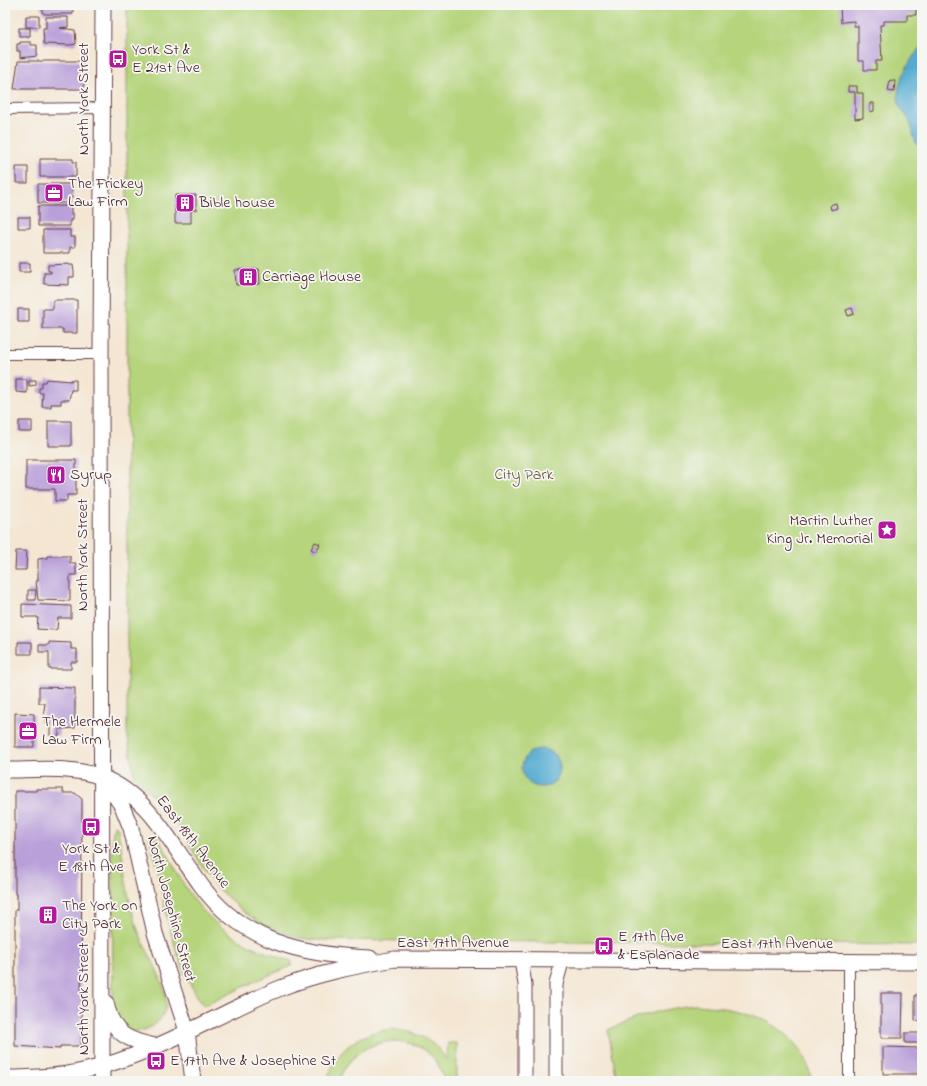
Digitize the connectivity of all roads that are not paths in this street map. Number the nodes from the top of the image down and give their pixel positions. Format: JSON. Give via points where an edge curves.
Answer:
{"nodes":[{"id":1,"x":103,"y":5,"type":"edge"},
{"id":2,"x":102,"y":108,"type":"junction"},
{"id":3,"x":5,"y":109,"type":"edge"},
{"id":4,"x":5,"y":354,"type":"edge"},
{"id":5,"x":101,"y":354,"type":"junction"},
{"id":6,"x":5,"y":770,"type":"edge"},
{"id":7,"x":102,"y":778,"type":"junction"},
{"id":8,"x":395,"y":959,"type":"junction"},
{"id":9,"x":521,"y":961,"type":"junction"},
{"id":10,"x":562,"y":962,"type":"junction"},
{"id":11,"x":849,"y":962,"type":"junction"},
{"id":12,"x":922,"y":962,"type":"edge"},
{"id":13,"x":102,"y":978,"type":"junction"},
{"id":14,"x":187,"y":1031,"type":"junction"},
{"id":15,"x":155,"y":1046,"type":"junction"},
{"id":16,"x":102,"y":1074,"type":"edge"},
{"id":17,"x":5,"y":1078,"type":"edge"},
{"id":18,"x":193,"y":1081,"type":"edge"},
{"id":19,"x":525,"y":1081,"type":"edge"},
{"id":20,"x":556,"y":1081,"type":"edge"},
{"id":21,"x":849,"y":1081,"type":"edge"}],
"edges":[{"from":1,"to":2,"type":"main road","name":"North York Street"},
{"from":2,"to":3,"type":"street"},
{"from":2,"to":5,"type":"main road","name":"North York Street"},
{"from":4,"to":5,"type":"street"},
{"from":5,"to":7,"type":"main road","name":"North York Street"},
{"from":6,"to":7,"type":"main road","name":"East 18th Avenue","via":[[69,771]]},
{"from":7,"to":8,"type":"main road","name":"East 18th Avenue","via":[[123,789],[141,804],[166,833],[208,894],[226,912],[250,929],[277,944],[301,951],[334,956]]},
{"from":7,"to":13,"type":"main road","name":"North York Street"},
{"from":7,"to":14,"type":"main road","name":"North Josephine Street","via":[[122,806],[132,828],[157,939]]},
{"from":8,"to":9,"type":"main road","name":"East 17th Avenue"},
{"from":8,"to":14,"type":"main road","name":"East 17th Avenue","via":[[335,971],[298,982]]},
{"from":9,"to":10,"type":"main road","name":"East 17th Avenue"},
{"from":9,"to":19,"type":"street","via":[[525,984]]},
{"from":10,"to":11,"type":"main road","name":"East 17th Avenue"},
{"from":10,"to":20,"type":"street","via":[[556,984]]},
{"from":11,"to":12,"type":"main road","name":"East 17th Avenue"},
{"from":11,"to":21,"type":"street"},
{"from":13,"to":15,"type":"main road","via":[[108,1012],[117,1030],[133,1040]]},
{"from":13,"to":16,"type":"main road","name":"North York Street"},
{"from":14,"to":15,"type":"main road","name":"East 17th Avenue"},
{"from":14,"to":18,"type":"main road","name":"North Josephine Street"},
{"from":15,"to":16,"type":"main road","name":"East 17th Avenue"},
{"from":16,"to":17,"type":"main road","name":"East 17th Avenue"}]}
